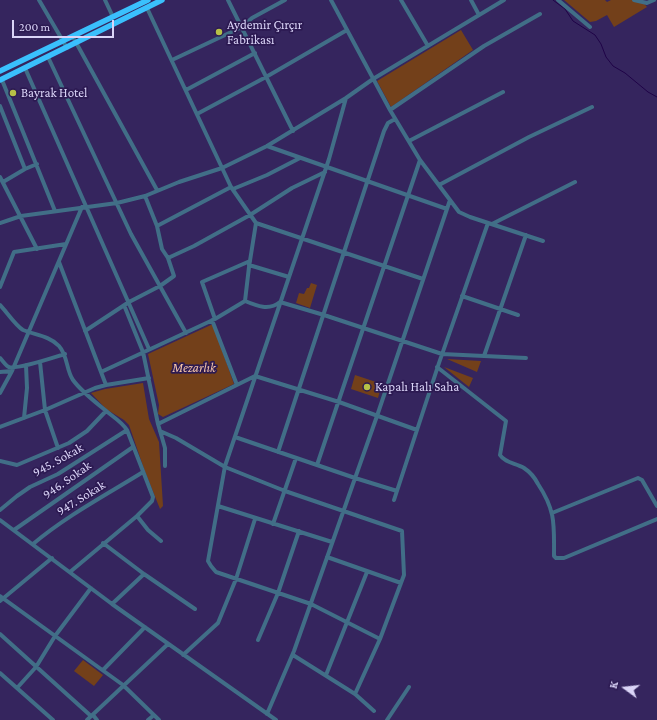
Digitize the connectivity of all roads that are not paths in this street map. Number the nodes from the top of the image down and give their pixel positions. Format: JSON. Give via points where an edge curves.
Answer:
{"nodes":[{"id":1,"x":39,"y":0,"type":"edge"},
{"id":2,"x":105,"y":0,"type":"edge"},
{"id":3,"x":148,"y":0,"type":"edge"},
{"id":4,"x":162,"y":0,"type":"edge"},
{"id":5,"x":228,"y":0,"type":"edge"},
{"id":6,"x":285,"y":0,"type":"edge"},
{"id":7,"x":331,"y":0,"type":"edge"},
{"id":8,"x":401,"y":0,"type":"edge"},
{"id":9,"x":471,"y":0,"type":"edge"},
{"id":10,"x":504,"y":0,"type":"edge"},
{"id":11,"x":558,"y":0,"type":"edge"},
{"id":12,"x":634,"y":0,"type":"edge"},
{"id":13,"x":654,"y":0,"type":"edge"},
{"id":14,"x":147,"y":8,"type":"junction"},
{"id":15,"x":540,"y":14,"type":"dead end"},
{"id":16,"x":479,"y":15,"type":"junction"},
{"id":17,"x":114,"y":17,"type":"junction"},
{"id":18,"x":242,"y":27,"type":"junction"},
{"id":19,"x":590,"y":27,"type":"dead end"},
{"id":20,"x":347,"y":30,"type":"junction"},
{"id":21,"x":73,"y":37,"type":"junction"},
{"id":22,"x":63,"y":42,"type":"junction"},
{"id":23,"x":76,"y":43,"type":"junction"},
{"id":24,"x":428,"y":46,"type":"junction"},
{"id":25,"x":67,"y":48,"type":"junction"},
{"id":26,"x":255,"y":53,"type":"junction"},
{"id":27,"x":48,"y":57,"type":"junction"},
{"id":28,"x":172,"y":60,"type":"junction"},
{"id":29,"x":24,"y":68,"type":"junction"},
{"id":30,"x":0,"y":71,"type":"edge"},
{"id":31,"x":266,"y":77,"type":"junction"},
{"id":32,"x":373,"y":79,"type":"junction"},
{"id":33,"x":1,"y":80,"type":"edge"},
{"id":34,"x":186,"y":90,"type":"junction"},
{"id":35,"x":503,"y":92,"type":"dead end"},
{"id":36,"x":346,"y":98,"type":"junction"},
{"id":37,"x":0,"y":106,"type":"edge"},
{"id":38,"x":592,"y":107,"type":"dead end"},
{"id":39,"x":390,"y":110,"type":"junction"},
{"id":40,"x":197,"y":114,"type":"junction"},
{"id":41,"x":395,"y":119,"type":"junction"},
{"id":42,"x":292,"y":131,"type":"junction"},
{"id":43,"x":409,"y":141,"type":"junction"},
{"id":44,"x":267,"y":146,"type":"junction"},
{"id":45,"x":300,"y":158,"type":"junction"},
{"id":46,"x":420,"y":160,"type":"junction"},
{"id":47,"x":37,"y":164,"type":"junction"},
{"id":48,"x":222,"y":168,"type":"junction"},
{"id":49,"x":25,"y":169,"type":"junction"},
{"id":50,"x":326,"y":170,"type":"junction"},
{"id":51,"x":0,"y":177,"type":"edge"},
{"id":52,"x":366,"y":181,"type":"junction"},
{"id":53,"x":3,"y":182,"type":"junction"},
{"id":54,"x":575,"y":182,"type":"dead end"},
{"id":55,"x":439,"y":185,"type":"junction"},
{"id":56,"x":232,"y":188,"type":"junction"},
{"id":57,"x":157,"y":190,"type":"junction"},
{"id":58,"x":145,"y":196,"type":"junction"},
{"id":59,"x":408,"y":196,"type":"junction"},
{"id":60,"x":450,"y":200,"type":"junction"},
{"id":61,"x":117,"y":203,"type":"junction"},
{"id":62,"x":84,"y":207,"type":"junction"},
{"id":63,"x":447,"y":210,"type":"junction"},
{"id":64,"x":55,"y":211,"type":"junction"},
{"id":65,"x":250,"y":215,"type":"junction"},
{"id":66,"x":21,"y":216,"type":"junction"},
{"id":67,"x":0,"y":223,"type":"edge"},
{"id":68,"x":256,"y":223,"type":"junction"},
{"id":69,"x":490,"y":224,"type":"junction"},
{"id":70,"x":157,"y":226,"type":"junction"},
{"id":71,"x":526,"y":235,"type":"junction"},
{"id":72,"x":302,"y":238,"type":"junction"},
{"id":73,"x":543,"y":241,"type":"dead end"},
{"id":74,"x":66,"y":244,"type":"junction"},
{"id":75,"x":37,"y":249,"type":"junction"},
{"id":76,"x":344,"y":252,"type":"junction"},
{"id":77,"x":168,"y":258,"type":"junction"},
{"id":78,"x":59,"y":262,"type":"junction"},
{"id":79,"x":249,"y":263,"type":"junction"},
{"id":80,"x":384,"y":266,"type":"junction"},
{"id":81,"x":289,"y":277,"type":"junction"},
{"id":82,"x":423,"y":279,"type":"junction"},
{"id":83,"x":160,"y":286,"type":"junction"},
{"id":84,"x":0,"y":288,"type":"edge"},
{"id":85,"x":462,"y":296,"type":"junction"},
{"id":86,"x":245,"y":301,"type":"junction"},
{"id":87,"x":129,"y":302,"type":"junction"},
{"id":88,"x":280,"y":302,"type":"junction"},
{"id":89,"x":0,"y":305,"type":"edge"},
{"id":90,"x":124,"y":305,"type":"junction"},
{"id":91,"x":500,"y":309,"type":"junction"},
{"id":92,"x":518,"y":314,"type":"dead end"},
{"id":93,"x":324,"y":315,"type":"junction"},
{"id":94,"x":214,"y":319,"type":"junction"},
{"id":95,"x":363,"y":329,"type":"junction"},
{"id":96,"x":29,"y":331,"type":"junction"},
{"id":97,"x":85,"y":331,"type":"junction"},
{"id":98,"x":186,"y":333,"type":"junction"},
{"id":99,"x":402,"y":341,"type":"junction"},
{"id":100,"x":149,"y":349,"type":"junction"},
{"id":101,"x":143,"y":352,"type":"junction"},
{"id":102,"x":65,"y":354,"type":"junction"},
{"id":103,"x":442,"y":354,"type":"junction"},
{"id":104,"x":484,"y":356,"type":"junction"},
{"id":105,"x":0,"y":358,"type":"edge"},
{"id":106,"x":526,"y":358,"type":"dead end"},
{"id":107,"x":40,"y":362,"type":"junction"},
{"id":108,"x":26,"y":365,"type":"junction"},
{"id":109,"x":437,"y":367,"type":"junction"},
{"id":110,"x":13,"y":369,"type":"junction"},
{"id":111,"x":0,"y":372,"type":"edge"},
{"id":112,"x":101,"y":372,"type":"junction"},
{"id":113,"x":256,"y":376,"type":"junction"},
{"id":114,"x":149,"y":378,"type":"junction"},
{"id":115,"x":106,"y":385,"type":"junction"},
{"id":116,"x":237,"y":385,"type":"junction"},
{"id":117,"x":299,"y":389,"type":"junction"},
{"id":118,"x":85,"y":392,"type":"junction"},
{"id":119,"x":0,"y":393,"type":"edge"},
{"id":120,"x":338,"y":402,"type":"junction"},
{"id":121,"x":45,"y":410,"type":"junction"},
{"id":122,"x":106,"y":411,"type":"junction"},
{"id":123,"x":377,"y":416,"type":"junction"},
{"id":124,"x":24,"y":418,"type":"junction"},
{"id":125,"x":158,"y":424,"type":"junction"},
{"id":126,"x":0,"y":427,"type":"edge"},
{"id":127,"x":127,"y":430,"type":"junction"},
{"id":128,"x":417,"y":430,"type":"junction"},
{"id":129,"x":160,"y":431,"type":"junction"},
{"id":130,"x":235,"y":437,"type":"junction"},
{"id":131,"x":133,"y":447,"type":"junction"},
{"id":132,"x":58,"y":448,"type":"junction"},
{"id":133,"x":278,"y":452,"type":"junction"},
{"id":134,"x":296,"y":458,"type":"junction"},
{"id":135,"x":0,"y":461,"type":"edge"},
{"id":136,"x":317,"y":465,"type":"junction"},
{"id":137,"x":165,"y":466,"type":"dead end"},
{"id":138,"x":225,"y":468,"type":"junction"},
{"id":139,"x":142,"y":472,"type":"junction"},
{"id":140,"x":355,"y":478,"type":"junction"},
{"id":141,"x":284,"y":491,"type":"junction"},
{"id":142,"x":397,"y":491,"type":"junction"},
{"id":143,"x":394,"y":500,"type":"dead end"},
{"id":144,"x":218,"y":506,"type":"junction"},
{"id":145,"x":657,"y":506,"type":"edge"},
{"id":146,"x":0,"y":510,"type":"edge"},
{"id":147,"x":344,"y":511,"type":"junction"},
{"id":148,"x":552,"y":513,"type":"junction"},
{"id":149,"x":137,"y":516,"type":"junction"},
{"id":150,"x":255,"y":519,"type":"dead end"},
{"id":151,"x":657,"y":519,"type":"edge"},
{"id":152,"x":0,"y":520,"type":"edge"},
{"id":153,"x":273,"y":524,"type":"junction"},
{"id":154,"x":14,"y":530,"type":"junction"},
{"id":155,"x":299,"y":531,"type":"junction"},
{"id":156,"x":161,"y":541,"type":"dead end"},
{"id":157,"x":332,"y":542,"type":"junction"},
{"id":158,"x":104,"y":543,"type":"junction"},
{"id":159,"x":32,"y":544,"type":"junction"},
{"id":160,"x":327,"y":557,"type":"junction"},
{"id":161,"x":52,"y":558,"type":"junction"},
{"id":162,"x":70,"y":572,"type":"junction"},
{"id":163,"x":367,"y":572,"type":"junction"},
{"id":164,"x":144,"y":574,"type":"junction"},
{"id":165,"x":236,"y":579,"type":"junction"},
{"id":166,"x":401,"y":583,"type":"junction"},
{"id":167,"x":91,"y":588,"type":"junction"},
{"id":168,"x":278,"y":593,"type":"junction"},
{"id":169,"x":1,"y":598,"type":"edge"},
{"id":170,"x":112,"y":604,"type":"junction"},
{"id":171,"x":311,"y":604,"type":"junction"},
{"id":172,"x":194,"y":609,"type":"dead end"},
{"id":173,"x":348,"y":622,"type":"junction"},
{"id":174,"x":145,"y":627,"type":"junction"},
{"id":175,"x":0,"y":634,"type":"edge"},
{"id":176,"x":55,"y":636,"type":"junction"},
{"id":177,"x":380,"y":639,"type":"junction"},
{"id":178,"x":258,"y":640,"type":"dead end"},
{"id":179,"x":168,"y":644,"type":"junction"},
{"id":180,"x":183,"y":655,"type":"junction"},
{"id":181,"x":293,"y":655,"type":"junction"},
{"id":182,"x":36,"y":667,"type":"junction"},
{"id":183,"x":103,"y":670,"type":"junction"},
{"id":184,"x":0,"y":673,"type":"edge"},
{"id":185,"x":326,"y":675,"type":"junction"},
{"id":186,"x":123,"y":685,"type":"junction"},
{"id":187,"x":17,"y":688,"type":"junction"},
{"id":188,"x":409,"y":688,"type":"dead end"},
{"id":189,"x":354,"y":694,"type":"junction"},
{"id":190,"x":374,"y":711,"type":"dead end"},
{"id":191,"x":267,"y":714,"type":"junction"},
{"id":192,"x":92,"y":715,"type":"junction"},
{"id":193,"x":154,"y":715,"type":"junction"},
{"id":194,"x":53,"y":720,"type":"edge"},
{"id":195,"x":87,"y":720,"type":"edge"},
{"id":196,"x":97,"y":720,"type":"edge"},
{"id":197,"x":148,"y":720,"type":"edge"},
{"id":198,"x":159,"y":720,"type":"edge"},
{"id":199,"x":276,"y":720,"type":"edge"},
{"id":200,"x":387,"y":720,"type":"edge"}],
"edges":[{"from":1,"to":22,"type":"street"},
{"from":2,"to":17,"type":"street"},
{"from":3,"to":17,"type":"highway"},
{"from":4,"to":14,"type":"highway"},
{"from":5,"to":18,"type":"street"},
{"from":6,"to":18,"type":"street","via":[[252,18]]},
{"from":7,"to":20,"type":"street"},
{"from":8,"to":24,"type":"street"},
{"from":9,"to":16,"type":"street"},
{"from":10,"to":16,"type":"street"},
{"from":11,"to":19,"type":"street"},
{"from":12,"to":13,"type":"street","via":[[647,3]]},
{"from":14,"to":23,"type":"highway"},
{"from":14,"to":28,"type":"street"},
{"from":15,"to":39,"type":"street","via":[[484,46]]},
{"from":16,"to":24,"type":"street"},
{"from":17,"to":21,"type":"highway"},
{"from":18,"to":26,"type":"street"},
{"from":18,"to":28,"type":"street"},
{"from":20,"to":31,"type":"street"},
{"from":20,"to":32,"type":"street"},
{"from":21,"to":22,"type":"highway"},
{"from":21,"to":23,"type":"street"},
{"from":22,"to":25,"type":"street"},
{"from":22,"to":30,"type":"highway"},
{"from":23,"to":25,"type":"highway"},
{"from":23,"to":57,"type":"street"},
{"from":24,"to":32,"type":"street"},
{"from":25,"to":27,"type":"highway"},
{"from":26,"to":31,"type":"street"},
{"from":26,"to":34,"type":"street"},
{"from":27,"to":29,"type":"highway"},
{"from":27,"to":61,"type":"street"},
{"from":28,"to":34,"type":"street"},
{"from":29,"to":33,"type":"highway"},
{"from":29,"to":62,"type":"street"},
{"from":31,"to":40,"type":"street"},
{"from":31,"to":42,"type":"street"},
{"from":32,"to":36,"type":"street"},
{"from":32,"to":39,"type":"street"},
{"from":33,"to":47,"type":"street"},
{"from":34,"to":40,"type":"street"},
{"from":35,"to":43,"type":"street"},
{"from":36,"to":42,"type":"street"},
{"from":36,"to":50,"type":"street"},
{"from":37,"to":49,"type":"street"},
{"from":38,"to":55,"type":"street"},
{"from":39,"to":41,"type":"street"},
{"from":40,"to":48,"type":"street"},
{"from":41,"to":43,"type":"street"},
{"from":41,"to":52,"type":"street","via":[[388,123],[384,131]]},
{"from":42,"to":44,"type":"street"},
{"from":43,"to":46,"type":"street"},
{"from":44,"to":45,"type":"street"},
{"from":44,"to":48,"type":"street"},
{"from":45,"to":50,"type":"street"},
{"from":45,"to":56,"type":"street","via":[[267,175]]},
{"from":46,"to":55,"type":"street"},
{"from":46,"to":59,"type":"street"},
{"from":47,"to":49,"type":"street"},
{"from":47,"to":64,"type":"street"},
{"from":48,"to":56,"type":"street"},
{"from":48,"to":57,"type":"street"},
{"from":49,"to":53,"type":"street"},
{"from":50,"to":52,"type":"street"},
{"from":50,"to":65,"type":"street"},
{"from":50,"to":72,"type":"street"},
{"from":51,"to":53,"type":"street"},
{"from":52,"to":59,"type":"street"},
{"from":52,"to":76,"type":"street"},
{"from":53,"to":66,"type":"street"},
{"from":54,"to":69,"type":"street"},
{"from":55,"to":60,"type":"street"},
{"from":56,"to":65,"type":"street"},
{"from":56,"to":70,"type":"street"},
{"from":57,"to":58,"type":"street"},
{"from":58,"to":61,"type":"street"},
{"from":58,"to":70,"type":"street"},
{"from":59,"to":63,"type":"street"},
{"from":59,"to":80,"type":"street"},
{"from":60,"to":63,"type":"street"},
{"from":60,"to":69,"type":"street","via":[[459,212]]},
{"from":61,"to":62,"type":"street"},
{"from":61,"to":83,"type":"street"},
{"from":62,"to":64,"type":"street"},
{"from":62,"to":74,"type":"street"},
{"from":62,"to":87,"type":"street"},
{"from":63,"to":82,"type":"street"},
{"from":64,"to":66,"type":"street"},
{"from":65,"to":68,"type":"street"},
{"from":65,"to":77,"type":"street"},
{"from":66,"to":67,"type":"street"},
{"from":66,"to":75,"type":"street"},
{"from":68,"to":72,"type":"street"},
{"from":68,"to":79,"type":"street"},
{"from":69,"to":71,"type":"street"},
{"from":69,"to":85,"type":"street"},
{"from":70,"to":77,"type":"street","via":[[162,249]]},
{"from":71,"to":73,"type":"street"},
{"from":71,"to":91,"type":"street"},
{"from":72,"to":76,"type":"street"},
{"from":72,"to":81,"type":"street"},
{"from":74,"to":75,"type":"street"},
{"from":74,"to":78,"type":"street"},
{"from":75,"to":84,"type":"street","via":[[14,252]]},
{"from":76,"to":80,"type":"street"},
{"from":76,"to":93,"type":"street"},
{"from":77,"to":83,"type":"street","via":[[174,276]]},
{"from":78,"to":96,"type":"street"},
{"from":78,"to":97,"type":"street"},
{"from":79,"to":81,"type":"street"},
{"from":79,"to":86,"type":"street"},
{"from":79,"to":94,"type":"street","via":[[202,282]]},
{"from":80,"to":82,"type":"street"},
{"from":80,"to":95,"type":"street"},
{"from":81,"to":88,"type":"street"},
{"from":82,"to":99,"type":"street"},
{"from":83,"to":87,"type":"street"},
{"from":83,"to":98,"type":"street"},
{"from":85,"to":91,"type":"street"},
{"from":85,"to":103,"type":"street"},
{"from":86,"to":88,"type":"street","via":[[257,306],[270,307]]},
{"from":86,"to":94,"type":"street"},
{"from":87,"to":90,"type":"street"},
{"from":87,"to":100,"type":"street"},
{"from":88,"to":93,"type":"street"},
{"from":88,"to":113,"type":"street"},
{"from":89,"to":96,"type":"street","via":[[22,329]]},
{"from":90,"to":97,"type":"street"},
{"from":90,"to":101,"type":"street"},
{"from":91,"to":92,"type":"street"},
{"from":91,"to":104,"type":"street"},
{"from":93,"to":95,"type":"street"},
{"from":93,"to":117,"type":"street"},
{"from":94,"to":98,"type":"street"},
{"from":94,"to":116,"type":"street"},
{"from":95,"to":99,"type":"street"},
{"from":95,"to":120,"type":"street"},
{"from":96,"to":102,"type":"street","via":[[52,341]]},
{"from":96,"to":110,"type":"street"},
{"from":97,"to":112,"type":"street"},
{"from":98,"to":100,"type":"street"},
{"from":99,"to":103,"type":"street"},
{"from":99,"to":123,"type":"street"},
{"from":100,"to":101,"type":"street"},
{"from":101,"to":112,"type":"street"},
{"from":101,"to":114,"type":"street"},
{"from":102,"to":107,"type":"street"},
{"from":102,"to":118,"type":"street","via":[[72,378]]},
{"from":103,"to":104,"type":"street"},
{"from":103,"to":109,"type":"street"},
{"from":104,"to":106,"type":"street"},
{"from":105,"to":110,"type":"street"},
{"from":107,"to":108,"type":"street"},
{"from":107,"to":121,"type":"street"},
{"from":108,"to":110,"type":"street"},
{"from":108,"to":124,"type":"street"},
{"from":109,"to":128,"type":"street"},
{"from":109,"to":148,"type":"street","via":[[506,421],[500,455],[528,471],[547,498]]},
{"from":110,"to":111,"type":"street"},
{"from":110,"to":119,"type":"street"},
{"from":112,"to":115,"type":"street"},
{"from":113,"to":116,"type":"street"},
{"from":113,"to":117,"type":"street"},
{"from":113,"to":130,"type":"street"},
{"from":114,"to":115,"type":"street"},
{"from":114,"to":125,"type":"street"},
{"from":115,"to":118,"type":"street"},
{"from":116,"to":125,"type":"street"},
{"from":117,"to":120,"type":"street"},
{"from":117,"to":133,"type":"street"},
{"from":118,"to":121,"type":"street"},
{"from":118,"to":122,"type":"street"},
{"from":120,"to":123,"type":"street"},
{"from":120,"to":136,"type":"street"},
{"from":121,"to":124,"type":"street"},
{"from":121,"to":132,"type":"street"},
{"from":122,"to":127,"type":"street"},
{"from":122,"to":132,"type":"street","via":[[78,438]]},
{"from":123,"to":128,"type":"street"},
{"from":123,"to":140,"type":"street"},
{"from":124,"to":126,"type":"street"},
{"from":125,"to":129,"type":"street"},
{"from":127,"to":131,"type":"street"},
{"from":127,"to":146,"type":"street","name":"945. Sokak","via":[[64,470],[30,487]]},
{"from":128,"to":142,"type":"street"},
{"from":129,"to":137,"type":"street","via":[[165,448]]},
{"from":129,"to":138,"type":"street"},
{"from":130,"to":133,"type":"street"},
{"from":130,"to":138,"type":"street"},
{"from":131,"to":139,"type":"street"},
{"from":131,"to":154,"type":"street","name":"946. Sokak"},
{"from":132,"to":135,"type":"street","via":[[17,465]]},
{"from":133,"to":134,"type":"street"},
{"from":134,"to":136,"type":"street"},
{"from":134,"to":141,"type":"street"},
{"from":136,"to":140,"type":"street"},
{"from":138,"to":141,"type":"street"},
{"from":138,"to":144,"type":"street"},
{"from":139,"to":149,"type":"street","via":[[153,499]]},
{"from":139,"to":159,"type":"street","name":"947. Sokak","via":[[70,516]]},
{"from":140,"to":142,"type":"street"},
{"from":140,"to":147,"type":"street"},
{"from":141,"to":147,"type":"street"},
{"from":141,"to":153,"type":"street"},
{"from":142,"to":143,"type":"street"},
{"from":144,"to":153,"type":"street"},
{"from":144,"to":165,"type":"street","via":[[208,561],[216,572]]},
{"from":145,"to":148,"type":"street","via":[[642,480],[638,478]]},
{"from":147,"to":157,"type":"street"},
{"from":147,"to":166,"type":"street","via":[[402,531],[404,575]]},
{"from":148,"to":151,"type":"street","via":[[554,556],[558,559]]},
{"from":149,"to":156,"type":"street"},
{"from":149,"to":158,"type":"street"},
{"from":150,"to":165,"type":"street"},
{"from":152,"to":154,"type":"street"},
{"from":153,"to":155,"type":"street"},
{"from":154,"to":159,"type":"street"},
{"from":155,"to":157,"type":"street"},
{"from":155,"to":168,"type":"street"},
{"from":157,"to":160,"type":"street"},
{"from":158,"to":162,"type":"street"},
{"from":158,"to":164,"type":"street"},
{"from":159,"to":161,"type":"street"},
{"from":160,"to":163,"type":"street"},
{"from":160,"to":171,"type":"street"},
{"from":161,"to":162,"type":"street"},
{"from":161,"to":169,"type":"street"},
{"from":162,"to":167,"type":"street"},
{"from":163,"to":166,"type":"street"},
{"from":163,"to":173,"type":"street"},
{"from":164,"to":170,"type":"street"},
{"from":164,"to":172,"type":"street"},
{"from":165,"to":168,"type":"street"},
{"from":165,"to":180,"type":"street","via":[[218,622]]},
{"from":166,"to":177,"type":"street"},
{"from":167,"to":170,"type":"street"},
{"from":167,"to":176,"type":"street"},
{"from":168,"to":171,"type":"street"},
{"from":168,"to":178,"type":"street"},
{"from":169,"to":176,"type":"street"},
{"from":170,"to":174,"type":"street"},
{"from":171,"to":173,"type":"street"},
{"from":171,"to":181,"type":"street"},
{"from":173,"to":177,"type":"street"},
{"from":173,"to":185,"type":"street"},
{"from":174,"to":179,"type":"street"},
{"from":174,"to":183,"type":"street"},
{"from":175,"to":182,"type":"street"},
{"from":176,"to":182,"type":"street"},
{"from":176,"to":183,"type":"street"},
{"from":177,"to":189,"type":"street"},
{"from":179,"to":180,"type":"street"},
{"from":179,"to":186,"type":"street"},
{"from":180,"to":191,"type":"street"},
{"from":181,"to":185,"type":"street"},
{"from":181,"to":191,"type":"street"},
{"from":182,"to":187,"type":"street"},
{"from":182,"to":192,"type":"street"},
{"from":183,"to":186,"type":"street"},
{"from":184,"to":187,"type":"street"},
{"from":185,"to":189,"type":"street"},
{"from":186,"to":192,"type":"street"},
{"from":186,"to":193,"type":"street"},
{"from":187,"to":194,"type":"street"},
{"from":188,"to":200,"type":"street"},
{"from":189,"to":190,"type":"street"},
{"from":191,"to":199,"type":"street"},
{"from":192,"to":195,"type":"street"},
{"from":192,"to":196,"type":"street"},
{"from":193,"to":197,"type":"street"},
{"from":193,"to":198,"type":"street"}]}
